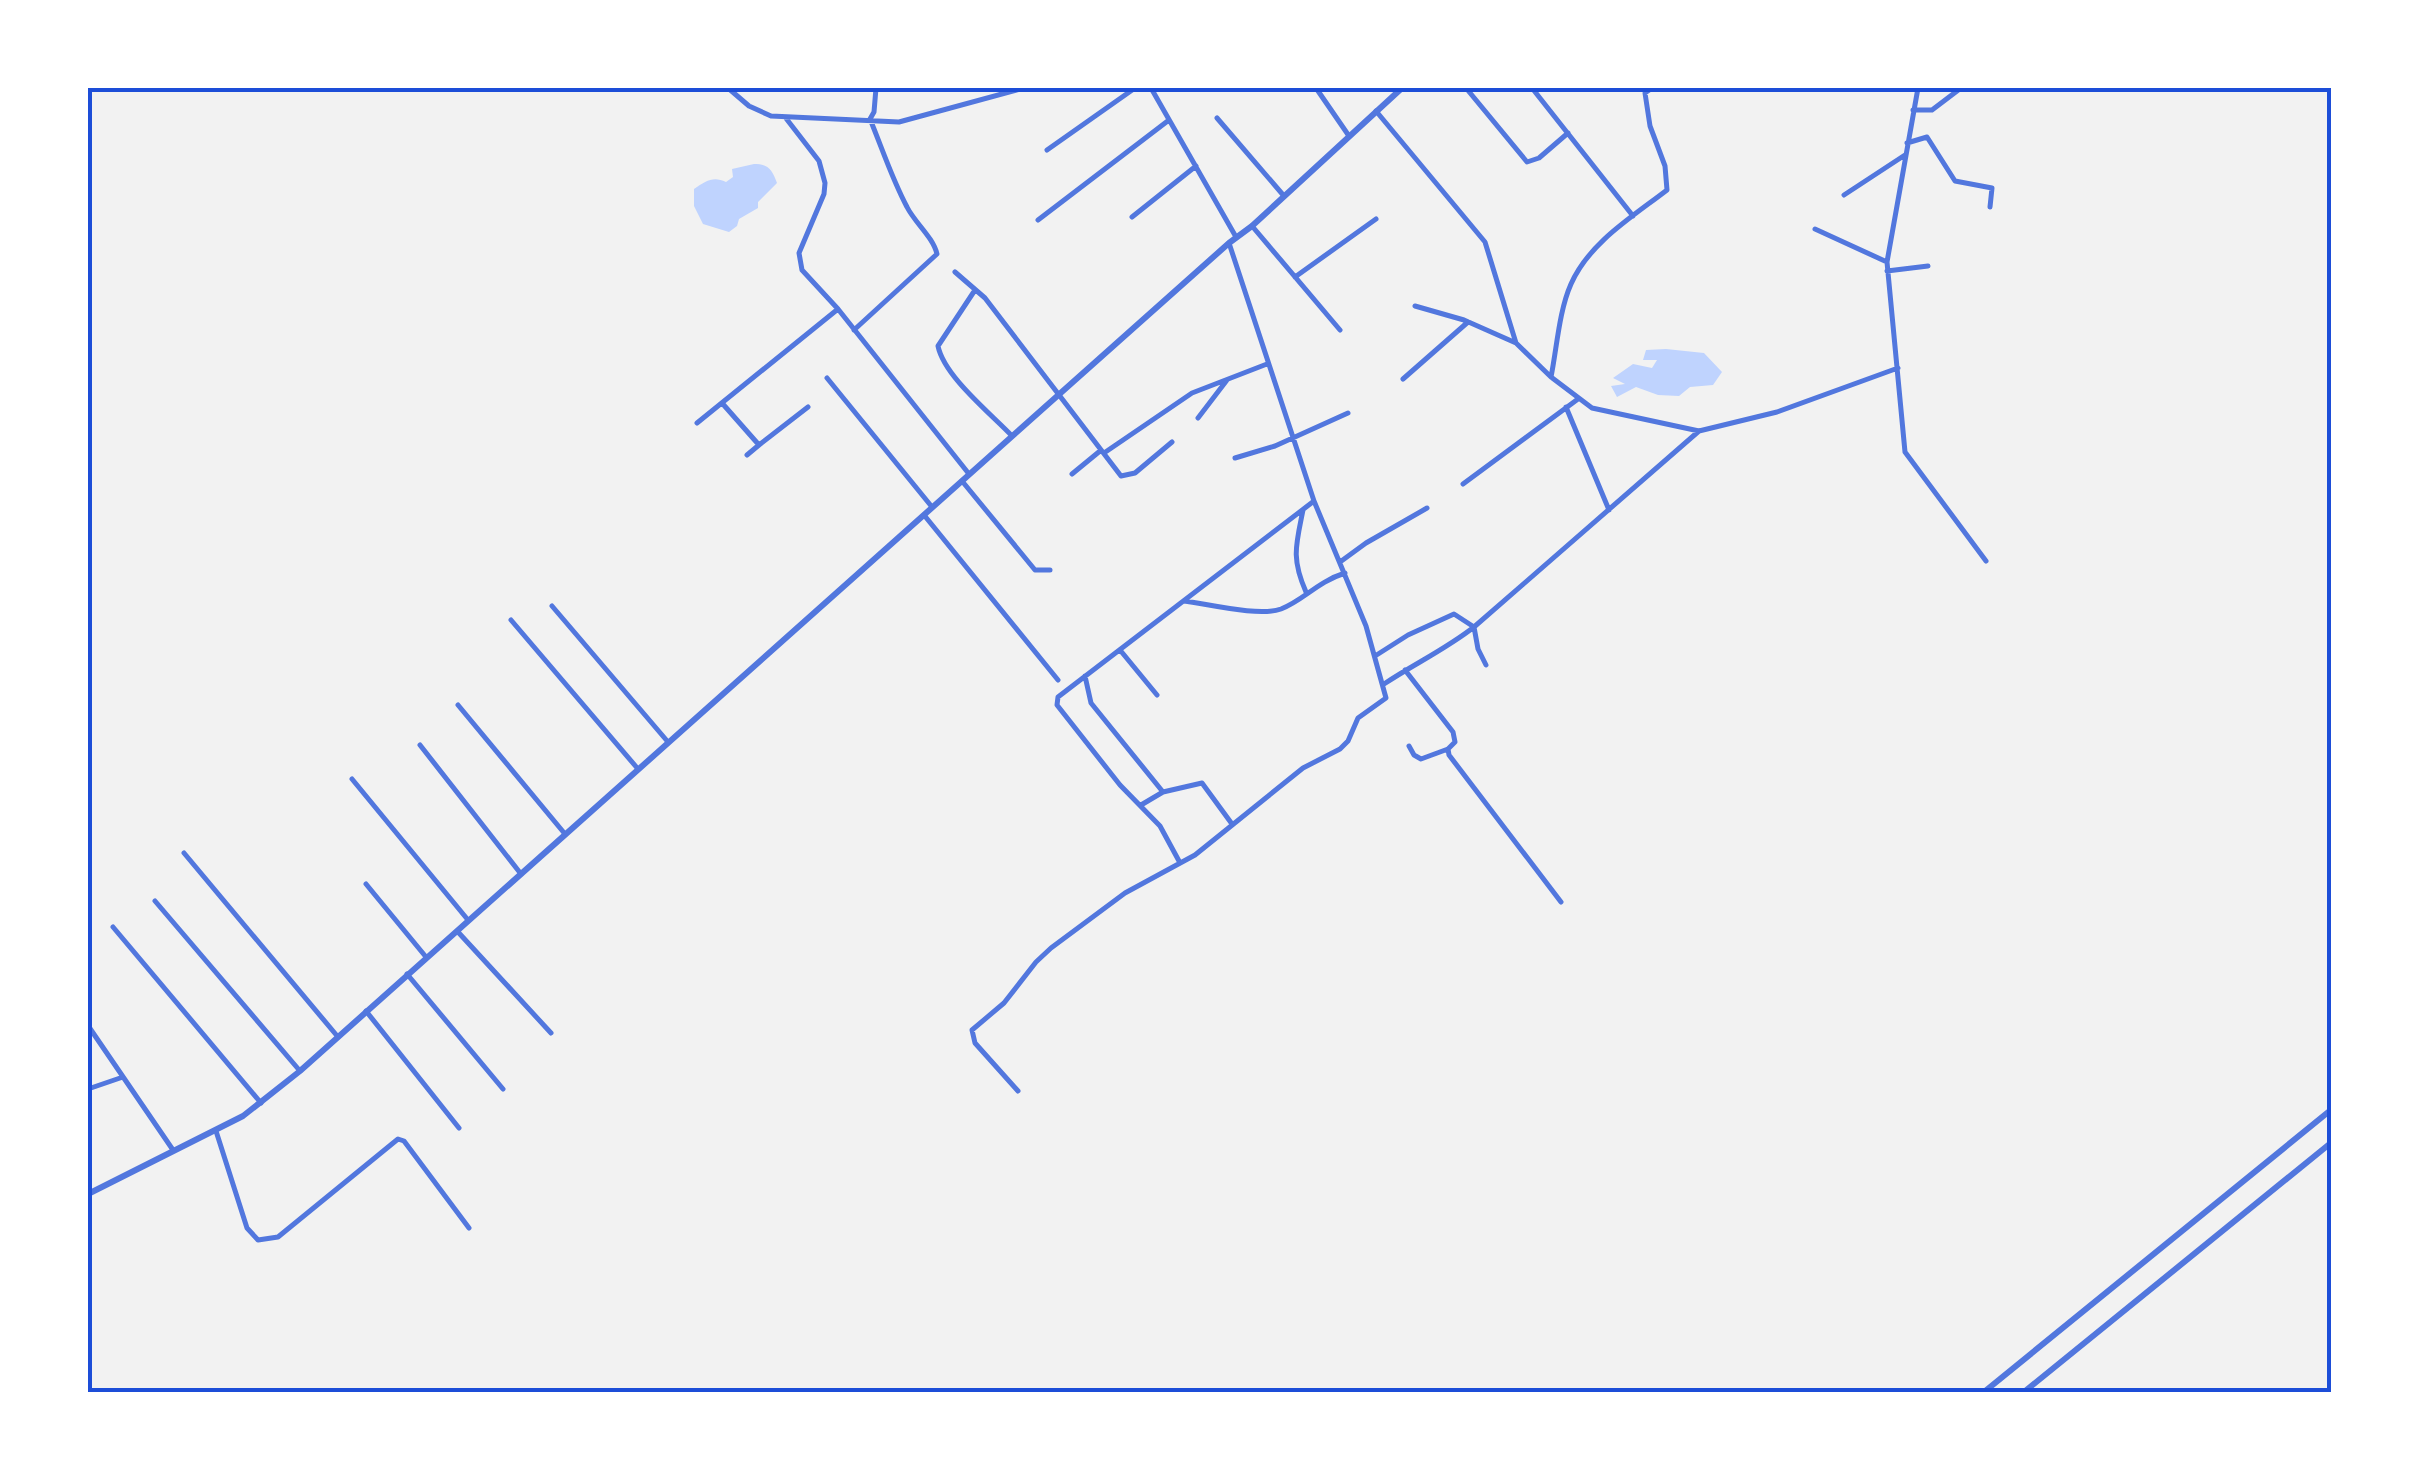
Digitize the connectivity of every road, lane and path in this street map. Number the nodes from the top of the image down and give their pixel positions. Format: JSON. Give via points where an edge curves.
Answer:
{"nodes":[{"id":1,"x":728,"y":88,"type":"edge"},
{"id":2,"x":876,"y":88,"type":"edge"},
{"id":3,"x":1024,"y":88,"type":"edge"},
{"id":4,"x":1135,"y":88,"type":"edge"},
{"id":5,"x":1151,"y":88,"type":"edge"},
{"id":6,"x":1316,"y":88,"type":"edge"},
{"id":7,"x":1402,"y":88,"type":"edge"},
{"id":8,"x":1466,"y":88,"type":"edge"},
{"id":9,"x":1532,"y":88,"type":"edge"},
{"id":10,"x":1652,"y":88,"type":"edge"},
{"id":11,"x":1918,"y":88,"type":"edge"},
{"id":12,"x":1961,"y":88,"type":"edge"},
{"id":13,"x":1376,"y":110,"type":"junction"},
{"id":14,"x":1913,"y":110,"type":"junction"},
{"id":15,"x":785,"y":117,"type":"junction"},
{"id":16,"x":1217,"y":118,"type":"dead end"},
{"id":17,"x":870,"y":119,"type":"junction"},
{"id":18,"x":1170,"y":120,"type":"junction"},
{"id":19,"x":1568,"y":133,"type":"junction"},
{"id":20,"x":1349,"y":136,"type":"junction"},
{"id":21,"x":1907,"y":144,"type":"junction"},
{"id":22,"x":1047,"y":150,"type":"dead end"},
{"id":23,"x":1905,"y":155,"type":"junction"},
{"id":24,"x":1196,"y":166,"type":"junction"},
{"id":25,"x":1844,"y":195,"type":"dead end"},
{"id":26,"x":1284,"y":196,"type":"junction"},
{"id":27,"x":1990,"y":207,"type":"dead end"},
{"id":28,"x":1633,"y":216,"type":"junction"},
{"id":29,"x":1132,"y":217,"type":"dead end"},
{"id":30,"x":1376,"y":219,"type":"dead end"},
{"id":31,"x":1038,"y":220,"type":"dead end"},
{"id":32,"x":1252,"y":226,"type":"junction"},
{"id":33,"x":1815,"y":229,"type":"dead end"},
{"id":34,"x":1236,"y":237,"type":"junction"},
{"id":35,"x":1229,"y":243,"type":"junction"},
{"id":36,"x":1887,"y":262,"type":"junction"},
{"id":37,"x":1928,"y":266,"type":"dead end"},
{"id":38,"x":1886,"y":271,"type":"junction"},
{"id":39,"x":956,"y":272,"type":"dead end"},
{"id":40,"x":1295,"y":277,"type":"junction"},
{"id":41,"x":975,"y":290,"type":"junction"},
{"id":42,"x":1415,"y":306,"type":"dead end"},
{"id":43,"x":838,"y":310,"type":"junction"},
{"id":44,"x":1469,"y":322,"type":"junction"},
{"id":45,"x":854,"y":330,"type":"junction"},
{"id":46,"x":1340,"y":330,"type":"dead end"},
{"id":47,"x":1516,"y":342,"type":"junction"},
{"id":48,"x":1267,"y":364,"type":"junction"},
{"id":49,"x":1898,"y":368,"type":"junction"},
{"id":50,"x":1551,"y":377,"type":"junction"},
{"id":51,"x":828,"y":378,"type":"dead end"},
{"id":52,"x":1228,"y":378,"type":"junction"},
{"id":53,"x":1402,"y":379,"type":"dead end"},
{"id":54,"x":1057,"y":396,"type":"junction"},
{"id":55,"x":1578,"y":399,"type":"junction"},
{"id":56,"x":722,"y":403,"type":"junction"},
{"id":57,"x":808,"y":408,"type":"dead end"},
{"id":58,"x":1566,"y":408,"type":"junction"},
{"id":59,"x":1348,"y":412,"type":"dead end"},
{"id":60,"x":1198,"y":418,"type":"dead end"},
{"id":61,"x":697,"y":423,"type":"dead end"},
{"id":62,"x":1699,"y":431,"type":"junction"},
{"id":63,"x":1012,"y":436,"type":"junction"},
{"id":64,"x":1292,"y":439,"type":"junction"},
{"id":65,"x":1172,"y":442,"type":"dead end"},
{"id":66,"x":759,"y":445,"type":"junction"},
{"id":67,"x":1101,"y":452,"type":"junction"},
{"id":68,"x":746,"y":455,"type":"dead end"},
{"id":69,"x":1235,"y":458,"type":"dead end"},
{"id":70,"x":969,"y":474,"type":"junction"},
{"id":71,"x":1072,"y":474,"type":"dead end"},
{"id":72,"x":962,"y":481,"type":"junction"},
{"id":73,"x":1463,"y":484,"type":"dead end"},
{"id":74,"x":1314,"y":501,"type":"junction"},
{"id":75,"x":932,"y":507,"type":"junction"},
{"id":76,"x":1427,"y":508,"type":"dead end"},
{"id":77,"x":1302,"y":510,"type":"junction"},
{"id":78,"x":1608,"y":510,"type":"junction"},
{"id":79,"x":924,"y":514,"type":"junction"},
{"id":80,"x":1986,"y":561,"type":"dead end"},
{"id":81,"x":1340,"y":562,"type":"junction"},
{"id":82,"x":1050,"y":570,"type":"dead end"},
{"id":83,"x":1345,"y":573,"type":"junction"},
{"id":84,"x":1306,"y":592,"type":"junction"},
{"id":85,"x":1184,"y":601,"type":"junction"},
{"id":86,"x":552,"y":606,"type":"dead end"},
{"id":87,"x":511,"y":620,"type":"dead end"},
{"id":88,"x":1474,"y":627,"type":"junction"},
{"id":89,"x":1120,"y":650,"type":"junction"},
{"id":90,"x":1375,"y":656,"type":"junction"},
{"id":91,"x":1486,"y":665,"type":"dead end"},
{"id":92,"x":1404,"y":670,"type":"junction"},
{"id":93,"x":1086,"y":676,"type":"junction"},
{"id":94,"x":1058,"y":680,"type":"dead end"},
{"id":95,"x":1384,"y":684,"type":"junction"},
{"id":96,"x":1157,"y":695,"type":"dead end"},
{"id":97,"x":458,"y":705,"type":"dead end"},
{"id":98,"x":668,"y":742,"type":"junction"},
{"id":99,"x":420,"y":745,"type":"dead end"},
{"id":100,"x":1408,"y":746,"type":"dead end"},
{"id":101,"x":1448,"y":750,"type":"junction"},
{"id":102,"x":638,"y":769,"type":"junction"},
{"id":103,"x":352,"y":779,"type":"dead end"},
{"id":104,"x":1163,"y":792,"type":"junction"},
{"id":105,"x":1141,"y":805,"type":"junction"},
{"id":106,"x":1232,"y":824,"type":"junction"},
{"id":107,"x":565,"y":834,"type":"junction"},
{"id":108,"x":184,"y":853,"type":"dead end"},
{"id":109,"x":1179,"y":861,"type":"junction"},
{"id":110,"x":520,"y":874,"type":"junction"},
{"id":111,"x":366,"y":884,"type":"dead end"},
{"id":112,"x":154,"y":900,"type":"dead end"},
{"id":113,"x":1561,"y":902,"type":"dead end"},
{"id":114,"x":468,"y":920,"type":"junction"},
{"id":115,"x":113,"y":926,"type":"dead end"},
{"id":116,"x":457,"y":930,"type":"junction"},
{"id":117,"x":426,"y":958,"type":"junction"},
{"id":118,"x":408,"y":974,"type":"junction"},
{"id":119,"x":366,"y":1011,"type":"junction"},
{"id":120,"x":89,"y":1027,"type":"edge"},
{"id":121,"x":550,"y":1032,"type":"dead end"},
{"id":122,"x":338,"y":1037,"type":"junction"},
{"id":123,"x":300,"y":1071,"type":"junction"},
{"id":124,"x":123,"y":1077,"type":"junction"},
{"id":125,"x":503,"y":1088,"type":"dead end"},
{"id":126,"x":88,"y":1089,"type":"edge"},
{"id":127,"x":1018,"y":1091,"type":"dead end"},
{"id":128,"x":260,"y":1103,"type":"junction"},
{"id":129,"x":2332,"y":1109,"type":"edge"},
{"id":130,"x":459,"y":1128,"type":"dead end"},
{"id":131,"x":216,"y":1131,"type":"junction"},
{"id":132,"x":2332,"y":1142,"type":"edge"},
{"id":133,"x":173,"y":1150,"type":"junction"},
{"id":134,"x":88,"y":1194,"type":"edge"},
{"id":135,"x":468,"y":1228,"type":"dead end"},
{"id":136,"x":1984,"y":1392,"type":"edge"},
{"id":137,"x":2024,"y":1392,"type":"edge"}],
"edges":[{"from":1,"to":15,"type":"street","via":[[760,113]]},
{"from":2,"to":17,"type":"street"},
{"from":3,"to":17,"type":"street","via":[[900,122]]},
{"from":4,"to":22,"type":"street"},
{"from":5,"to":18,"type":"street"},
{"from":6,"to":20,"type":"street"},
{"from":7,"to":13,"type":"street"},
{"from":8,"to":19,"type":"street","via":[[1527,162]]},
{"from":9,"to":19,"type":"street"},
{"from":10,"to":28,"type":"street","via":[[1645,93],[1667,190]]},
{"from":11,"to":14,"type":"street"},
{"from":12,"to":14,"type":"street","via":[[1932,110]]},
{"from":13,"to":20,"type":"street"},
{"from":13,"to":47,"type":"street","via":[[1485,242]]},
{"from":14,"to":21,"type":"street"},
{"from":15,"to":17,"type":"street"},
{"from":15,"to":43,"type":"street","via":[[818,161],[824,183],[799,262]]},
{"from":16,"to":26,"type":"street"},
{"from":17,"to":45,"type":"street","via":[[904,202],[937,254]]},
{"from":18,"to":24,"type":"street"},
{"from":18,"to":31,"type":"street"},
{"from":19,"to":28,"type":"street"},
{"from":20,"to":26,"type":"street"},
{"from":21,"to":23,"type":"street"},
{"from":21,"to":27,"type":"street","via":[[1927,137],[1955,181],[1992,188]]},
{"from":23,"to":25,"type":"street"},
{"from":23,"to":36,"type":"street"},
{"from":24,"to":29,"type":"street"},
{"from":24,"to":34,"type":"street"},
{"from":26,"to":32,"type":"street"},
{"from":28,"to":50,"type":"street","via":[[1610,234],[1569,288]]},
{"from":30,"to":40,"type":"street"},
{"from":32,"to":34,"type":"street"},
{"from":32,"to":40,"type":"street"},
{"from":33,"to":36,"type":"street"},
{"from":34,"to":35,"type":"street"},
{"from":35,"to":48,"type":"street"},
{"from":35,"to":54,"type":"street"},
{"from":36,"to":38,"type":"street"},
{"from":37,"to":38,"type":"street"},
{"from":38,"to":49,"type":"street"},
{"from":39,"to":41,"type":"street"},
{"from":40,"to":46,"type":"street"},
{"from":41,"to":54,"type":"street"},
{"from":41,"to":63,"type":"street","via":[[938,346],[940,355]]},
{"from":42,"to":44,"type":"street"},
{"from":43,"to":45,"type":"street"},
{"from":43,"to":56,"type":"street"},
{"from":44,"to":47,"type":"street"},
{"from":44,"to":53,"type":"street"},
{"from":45,"to":70,"type":"street"},
{"from":47,"to":50,"type":"street"},
{"from":48,"to":52,"type":"street"},
{"from":48,"to":64,"type":"street"},
{"from":49,"to":62,"type":"street","via":[[1777,412]]},
{"from":49,"to":80,"type":"street","via":[[1905,452]]},
{"from":50,"to":55,"type":"street"},
{"from":51,"to":75,"type":"street"},
{"from":52,"to":60,"type":"street"},
{"from":52,"to":67,"type":"street","via":[[1192,393]]},
{"from":54,"to":63,"type":"street"},
{"from":54,"to":67,"type":"street"},
{"from":55,"to":58,"type":"street"},
{"from":55,"to":62,"type":"street","via":[[1612,414]]},
{"from":56,"to":61,"type":"street"},
{"from":56,"to":66,"type":"street"},
{"from":57,"to":66,"type":"street"},
{"from":58,"to":73,"type":"street"},
{"from":58,"to":78,"type":"street"},
{"from":59,"to":64,"type":"street"},
{"from":62,"to":78,"type":"street"},
{"from":63,"to":70,"type":"street"},
{"from":64,"to":69,"type":"street"},
{"from":64,"to":74,"type":"street"},
{"from":65,"to":67,"type":"street","via":[[1129,477],[1118,474]]},
{"from":66,"to":68,"type":"street"},
{"from":67,"to":71,"type":"street"},
{"from":70,"to":72,"type":"street"},
{"from":72,"to":75,"type":"street"},
{"from":72,"to":82,"type":"street","via":[[1036,570]]},
{"from":74,"to":77,"type":"street"},
{"from":74,"to":81,"type":"street"},
{"from":75,"to":79,"type":"street"},
{"from":76,"to":81,"type":"street"},
{"from":77,"to":84,"type":"street","via":[[1294,549]]},
{"from":77,"to":85,"type":"street"},
{"from":78,"to":88,"type":"street"},
{"from":79,"to":94,"type":"street"},
{"from":79,"to":98,"type":"street"},
{"from":81,"to":83,"type":"street"},
{"from":83,"to":84,"type":"street"},
{"from":83,"to":90,"type":"street"},
{"from":84,"to":85,"type":"street","via":[[1266,612]]},
{"from":85,"to":89,"type":"street"},
{"from":86,"to":98,"type":"street"},
{"from":87,"to":102,"type":"street"},
{"from":88,"to":90,"type":"street","via":[[1454,614]]},
{"from":88,"to":91,"type":"street"},
{"from":88,"to":92,"type":"street"},
{"from":89,"to":93,"type":"street"},
{"from":89,"to":96,"type":"street"},
{"from":90,"to":95,"type":"street"},
{"from":92,"to":95,"type":"street"},
{"from":92,"to":101,"type":"street","via":[[1453,732]]},
{"from":93,"to":104,"type":"street","via":[[1091,703]]},
{"from":93,"to":105,"type":"street","via":[[1058,705]]},
{"from":95,"to":106,"type":"street","via":[[1384,702],[1358,718],[1340,749],[1303,768]]},
{"from":97,"to":107,"type":"street"},
{"from":98,"to":102,"type":"street"},
{"from":99,"to":110,"type":"street"},
{"from":100,"to":101,"type":"street","via":[[1421,759]]},
{"from":101,"to":113,"type":"street"},
{"from":102,"to":107,"type":"street"},
{"from":103,"to":114,"type":"street"},
{"from":104,"to":105,"type":"street"},
{"from":104,"to":106,"type":"street","via":[[1202,783]]},
{"from":105,"to":109,"type":"street"},
{"from":106,"to":109,"type":"street"},
{"from":107,"to":110,"type":"street"},
{"from":108,"to":122,"type":"street"},
{"from":109,"to":127,"type":"street","via":[[1051,948],[972,1030],[974,1043]]},
{"from":110,"to":114,"type":"street"},
{"from":111,"to":117,"type":"street"},
{"from":112,"to":123,"type":"street"},
{"from":114,"to":116,"type":"street"},
{"from":115,"to":128,"type":"street"},
{"from":116,"to":117,"type":"street"},
{"from":116,"to":121,"type":"street"},
{"from":117,"to":118,"type":"street"},
{"from":118,"to":119,"type":"street"},
{"from":118,"to":125,"type":"street"},
{"from":119,"to":122,"type":"street"},
{"from":119,"to":130,"type":"street"},
{"from":120,"to":124,"type":"street"},
{"from":122,"to":123,"type":"street"},
{"from":123,"to":128,"type":"street"},
{"from":124,"to":126,"type":"street"},
{"from":124,"to":133,"type":"street"},
{"from":128,"to":131,"type":"street"},
{"from":129,"to":136,"type":"street"},
{"from":131,"to":133,"type":"street"},
{"from":131,"to":135,"type":"street","via":[[248,1228],[258,1240],[278,1237],[398,1139]]},
{"from":132,"to":137,"type":"street"},
{"from":133,"to":134,"type":"street"}]}
